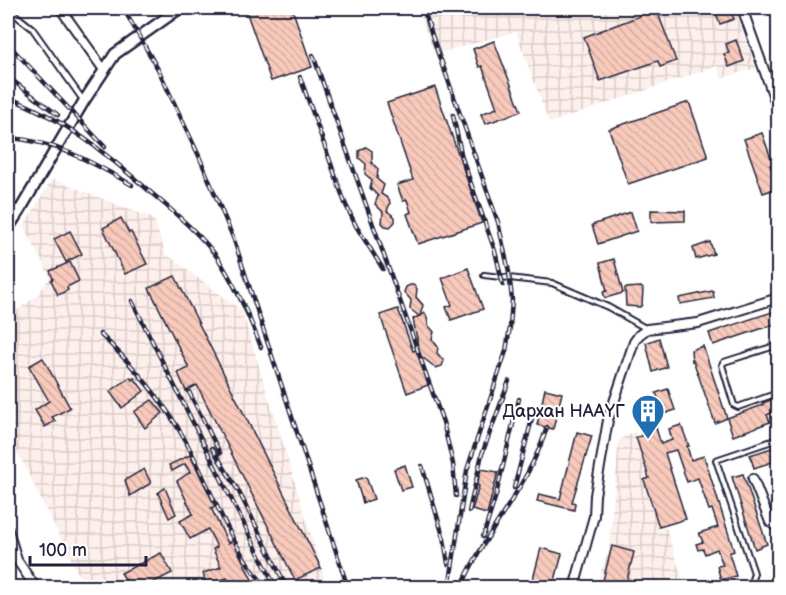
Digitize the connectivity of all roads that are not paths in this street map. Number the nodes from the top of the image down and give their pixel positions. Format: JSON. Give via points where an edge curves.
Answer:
{"nodes":[{"id":1,"x":60,"y":8,"type":"edge"},
{"id":2,"x":180,"y":8,"type":"edge"},
{"id":3,"x":742,"y":8,"type":"edge"},
{"id":4,"x":8,"y":9,"type":"edge"},
{"id":5,"x":104,"y":70,"type":"junction"},
{"id":6,"x":84,"y":101,"type":"junction"},
{"id":7,"x":778,"y":109,"type":"edge"},
{"id":8,"x":8,"y":204,"type":"edge"},
{"id":9,"x":20,"y":210,"type":"junction"},
{"id":10,"x":8,"y":228,"type":"edge"},
{"id":11,"x":484,"y":274,"type":"dead end"},
{"id":12,"x":778,"y":298,"type":"edge"},
{"id":13,"x":647,"y":329,"type":"junction"},
{"id":14,"x":778,"y":345,"type":"edge"},
{"id":15,"x":778,"y":393,"type":"edge"},
{"id":16,"x":778,"y":439,"type":"edge"},
{"id":17,"x":753,"y":479,"type":"dead end"},
{"id":18,"x":778,"y":525,"type":"edge"},
{"id":19,"x":8,"y":530,"type":"edge"},
{"id":20,"x":36,"y":588,"type":"edge"},
{"id":21,"x":574,"y":588,"type":"edge"},
{"id":22,"x":742,"y":588,"type":"edge"}],
"edges":[{"from":1,"to":5,"type":"street"},
{"from":2,"to":5,"type":"street","via":[[115,54]]},
{"from":3,"to":7,"type":"street"},
{"from":4,"to":6,"type":"lane","via":[[32,28]]},
{"from":5,"to":6,"type":"street"},
{"from":6,"to":9,"type":"street"},
{"from":8,"to":9,"type":"lane"},
{"from":9,"to":10,"type":"street"},
{"from":11,"to":13,"type":"lane","via":[[552,283]]},
{"from":12,"to":13,"type":"street","via":[[698,323]]},
{"from":13,"to":21,"type":"street","via":[[634,342],[608,420],[594,516]]},
{"from":14,"to":15,"type":"lane","via":[[722,365],[738,407]]},
{"from":16,"to":22,"type":"lane","via":[[716,460],[754,573],[751,583]]},
{"from":17,"to":18,"type":"street","via":[[770,522]]},
{"from":19,"to":20,"type":"street","via":[[17,560]]}]}
